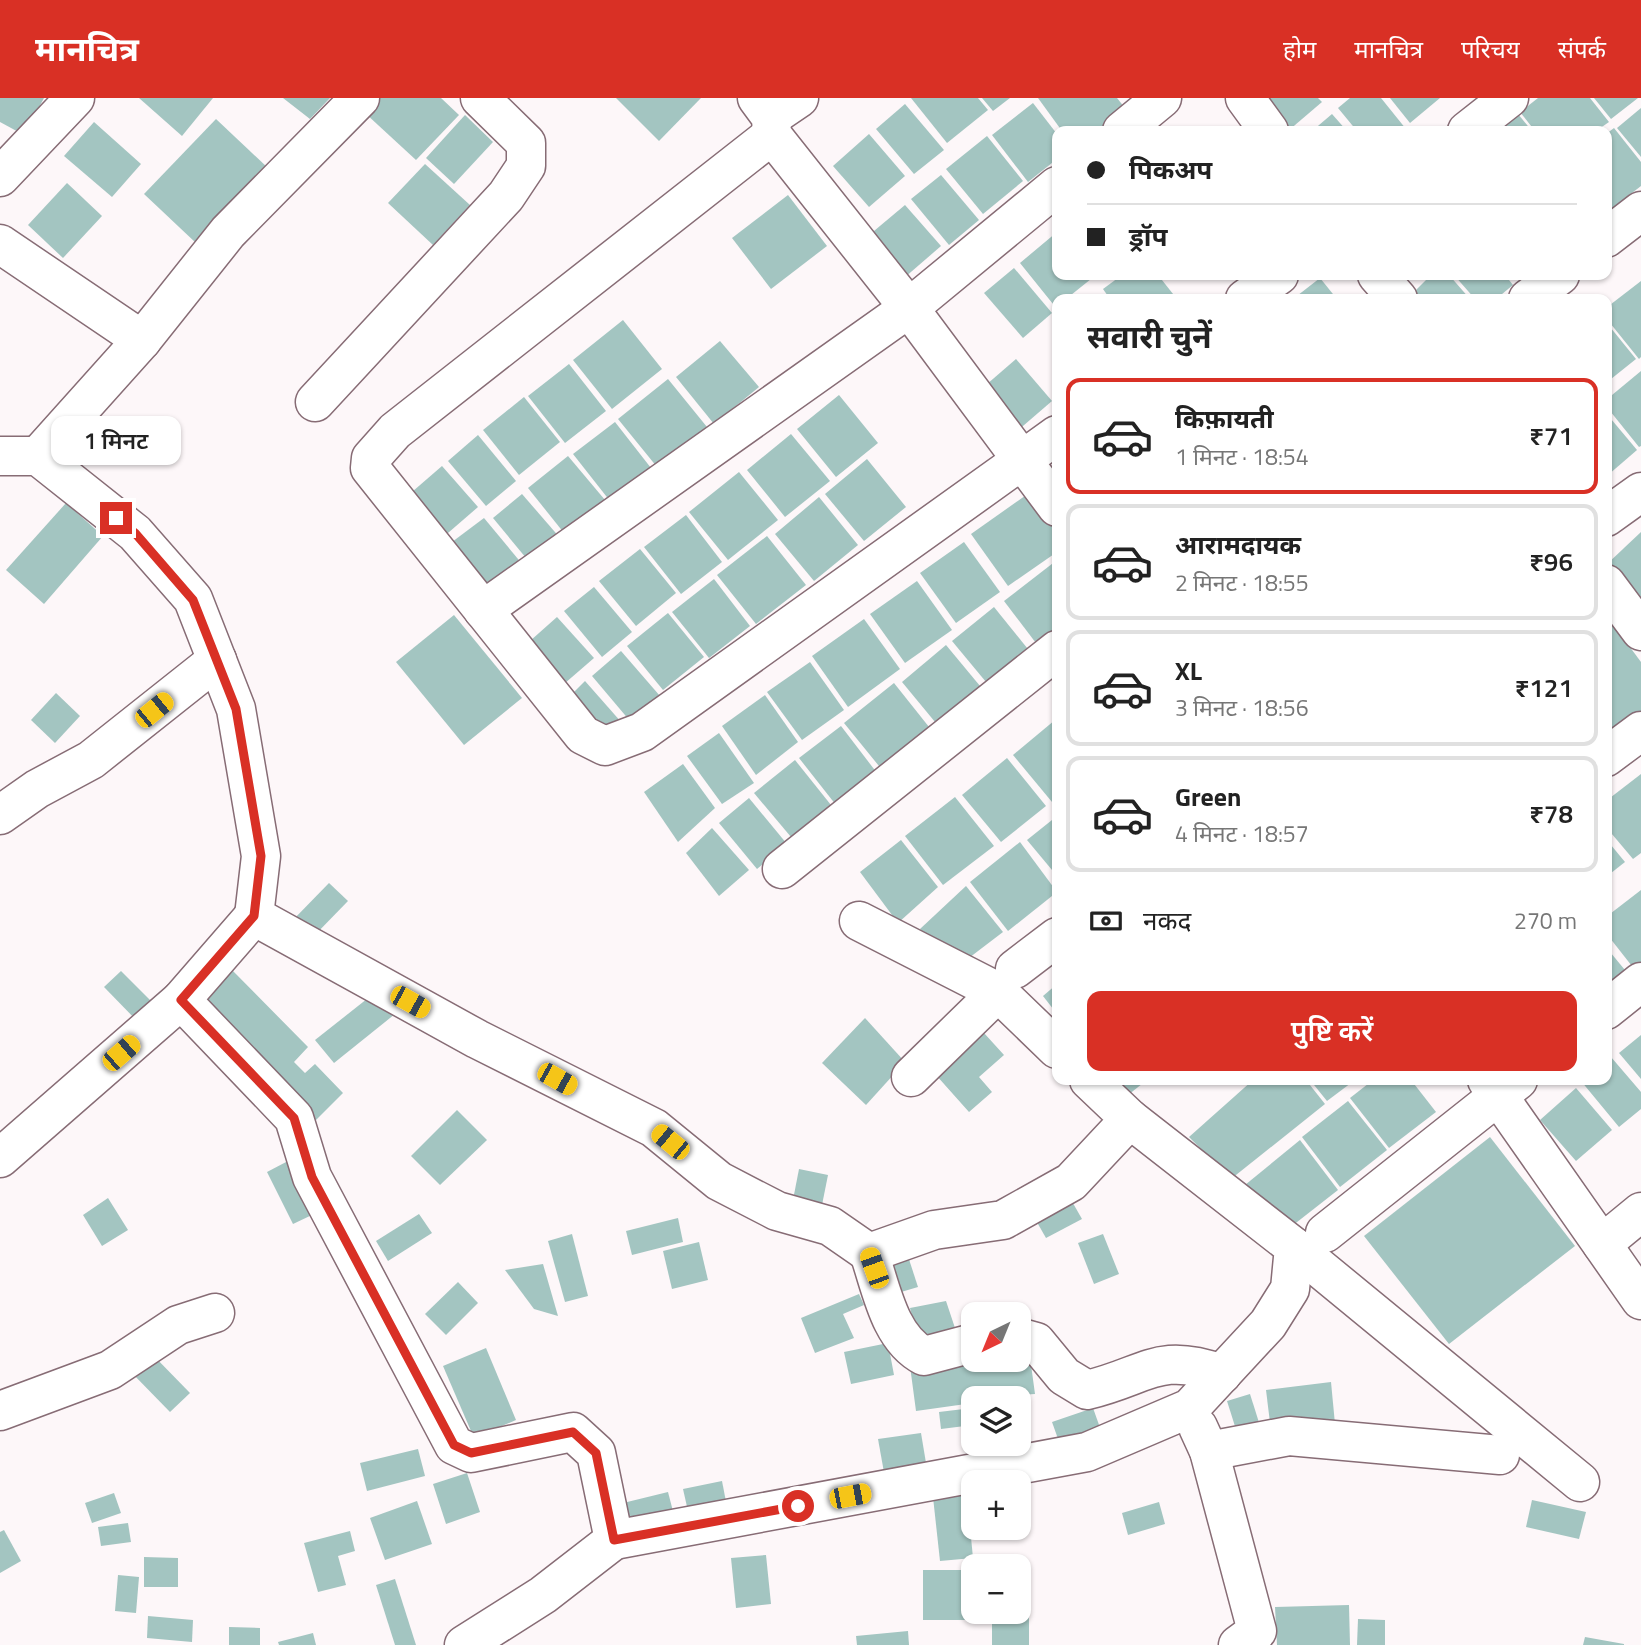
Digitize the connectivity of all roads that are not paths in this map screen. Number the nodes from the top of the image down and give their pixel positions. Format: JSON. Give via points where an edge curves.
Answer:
{"nodes":[{"id":1,"x":75,"y":98,"type":"edge"},
{"id":2,"x":360,"y":98,"type":"edge"},
{"id":3,"x":480,"y":98,"type":"edge"},
{"id":4,"x":1163,"y":98,"type":"edge"},
{"id":5,"x":1245,"y":98,"type":"edge"},
{"id":6,"x":1508,"y":98,"type":"edge"},
{"id":7,"x":775,"y":112,"type":"edge"},
{"id":8,"x":1128,"y":126,"type":"edge"},
{"id":9,"x":1265,"y":126,"type":"edge"},
{"id":10,"x":1473,"y":126,"type":"edge"},
{"id":11,"x":0,"y":177,"type":"edge"},
{"id":12,"x":1052,"y":190,"type":"edge"},
{"id":13,"x":1641,"y":211,"type":"edge"},
{"id":14,"x":1612,"y":233,"type":"edge"},
{"id":15,"x":0,"y":243,"type":"edge"},
{"id":16,"x":1272,"y":280,"type":"edge"},
{"id":17,"x":1381,"y":280,"type":"edge"},
{"id":18,"x":1553,"y":280,"type":"edge"},
{"id":19,"x":1252,"y":294,"type":"edge"},
{"id":20,"x":1394,"y":294,"type":"edge"},
{"id":21,"x":1535,"y":294,"type":"edge"},
{"id":22,"x":909,"y":308,"type":"junction"},
{"id":23,"x":142,"y":340,"type":"junction"},
{"id":24,"x":315,"y":402,"type":"dead end"},
{"id":25,"x":1052,"y":439,"type":"edge"},
{"id":26,"x":0,"y":456,"type":"edge"},
{"id":27,"x":38,"y":456,"type":"junction"},
{"id":28,"x":1021,"y":461,"type":"junction"},
{"id":29,"x":1641,"y":492,"type":"edge"},
{"id":30,"x":1052,"y":501,"type":"edge"},
{"id":31,"x":1612,"y":513,"type":"edge"},
{"id":32,"x":1612,"y":592,"type":"edge"},
{"id":33,"x":483,"y":610,"type":"junction"},
{"id":34,"x":1641,"y":631,"type":"edge"},
{"id":35,"x":1052,"y":654,"type":"edge"},
{"id":36,"x":217,"y":660,"type":"junction"},
{"id":37,"x":1641,"y":731,"type":"edge"},
{"id":38,"x":1612,"y":753,"type":"edge"},
{"id":39,"x":0,"y":815,"type":"edge"},
{"id":40,"x":782,"y":869,"type":"dead end"},
{"id":41,"x":254,"y":916,"type":"junction"},
{"id":42,"x":859,"y":922,"type":"dead end"},
{"id":43,"x":1052,"y":941,"type":"edge"},
{"id":44,"x":1007,"y":981,"type":"junction"},
{"id":45,"x":1641,"y":982,"type":"edge"},
{"id":46,"x":181,"y":1000,"type":"junction"},
{"id":47,"x":1612,"y":1005,"type":"edge"},
{"id":48,"x":1052,"y":1042,"type":"edge"},
{"id":49,"x":911,"y":1077,"type":"dead end"},
{"id":50,"x":1094,"y":1085,"type":"edge"},
{"id":51,"x":1501,"y":1085,"type":"edge"},
{"id":52,"x":1130,"y":1119,"type":"junction"},
{"id":53,"x":0,"y":1158,"type":"edge"},
{"id":54,"x":1641,"y":1212,"type":"edge"},
{"id":55,"x":1310,"y":1240,"type":"junction"},
{"id":56,"x":1602,"y":1244,"type":"junction"},
{"id":57,"x":869,"y":1253,"type":"junction"},
{"id":58,"x":1641,"y":1300,"type":"edge"},
{"id":59,"x":215,"y":1312,"type":"dead end"},
{"id":60,"x":1031,"y":1341,"type":"edge"},
{"id":61,"x":961,"y":1346,"type":"edge"},
{"id":62,"x":1222,"y":1374,"type":"junction"},
{"id":63,"x":1190,"y":1408,"type":"junction"},
{"id":64,"x":0,"y":1412,"type":"edge"},
{"id":65,"x":1209,"y":1451,"type":"junction"},
{"id":66,"x":1500,"y":1455,"type":"dead end"},
{"id":67,"x":1580,"y":1482,"type":"dead end"},
{"id":68,"x":614,"y":1540,"type":"junction"},
{"id":69,"x":1252,"y":1640,"type":"edge"},
{"id":70,"x":464,"y":1645,"type":"edge"}],
"edges":[{"from":1,"to":11,"type":"street"},
{"from":2,"to":23,"type":"street","via":[[228,232]]},
{"from":3,"to":24,"type":"street","via":[[526,143],[526,166],[506,196]]},
{"from":4,"to":8,"type":"street"},
{"from":5,"to":9,"type":"street"},
{"from":6,"to":10,"type":"street"},
{"from":7,"to":22,"type":"street"},
{"from":7,"to":33,"type":"street","via":[[395,431],[371,458],[370,468]]},
{"from":12,"to":22,"type":"street"},
{"from":13,"to":14,"type":"street"},
{"from":15,"to":23,"type":"street"},
{"from":16,"to":19,"type":"street"},
{"from":17,"to":20,"type":"street"},
{"from":18,"to":21,"type":"street"},
{"from":22,"to":28,"type":"street"},
{"from":22,"to":33,"type":"street"},
{"from":23,"to":27,"type":"street"},
{"from":25,"to":28,"type":"street"},
{"from":26,"to":27,"type":"street"},
{"from":27,"to":36,"type":"street","via":[[135,533],[193,600]]},
{"from":28,"to":30,"type":"street"},
{"from":28,"to":33,"type":"street","via":[[642,732],[605,746],[583,735]]},
{"from":29,"to":31,"type":"street"},
{"from":32,"to":34,"type":"street"},
{"from":35,"to":40,"type":"street"},
{"from":36,"to":39,"type":"street","via":[[91,760]]},
{"from":36,"to":41,"type":"street","via":[[236,709],[261,856]]},
{"from":37,"to":38,"type":"street"},
{"from":41,"to":46,"type":"street"},
{"from":41,"to":57,"type":"street","via":[[477,1039],[654,1128],[719,1181],[776,1211],[830,1226]]},
{"from":42,"to":44,"type":"street"},
{"from":43,"to":44,"type":"street"},
{"from":44,"to":48,"type":"street"},
{"from":44,"to":49,"type":"street"},
{"from":45,"to":47,"type":"street"},
{"from":46,"to":53,"type":"street"},
{"from":46,"to":68,"type":"street","via":[[294,1118],[312,1177],[454,1445],[471,1453],[573,1432],[596,1453]]},
{"from":50,"to":52,"type":"street"},
{"from":51,"to":55,"type":"street"},
{"from":51,"to":56,"type":"street"},
{"from":52,"to":55,"type":"street"},
{"from":52,"to":57,"type":"street","via":[[1071,1182],[1003,1220],[934,1230]]},
{"from":54,"to":56,"type":"street"},
{"from":55,"to":62,"type":"street","via":[[1290,1289],[1268,1324]]},
{"from":55,"to":67,"type":"street"},
{"from":56,"to":58,"type":"street"},
{"from":57,"to":61,"type":"street","via":[[889,1312],[909,1349],[923,1356]]},
{"from":59,"to":64,"type":"street","via":[[178,1325],[110,1370]]},
{"from":60,"to":62,"type":"street","via":[[1064,1376],[1087,1390],[1159,1364],[1194,1363]]},
{"from":62,"to":63,"type":"street"},
{"from":63,"to":65,"type":"street"},
{"from":63,"to":68,"type":"street","via":[[1087,1452]]},
{"from":65,"to":66,"type":"street","via":[[1289,1436]]},
{"from":65,"to":69,"type":"street"},
{"from":68,"to":70,"type":"street","via":[[543,1595]]}]}
